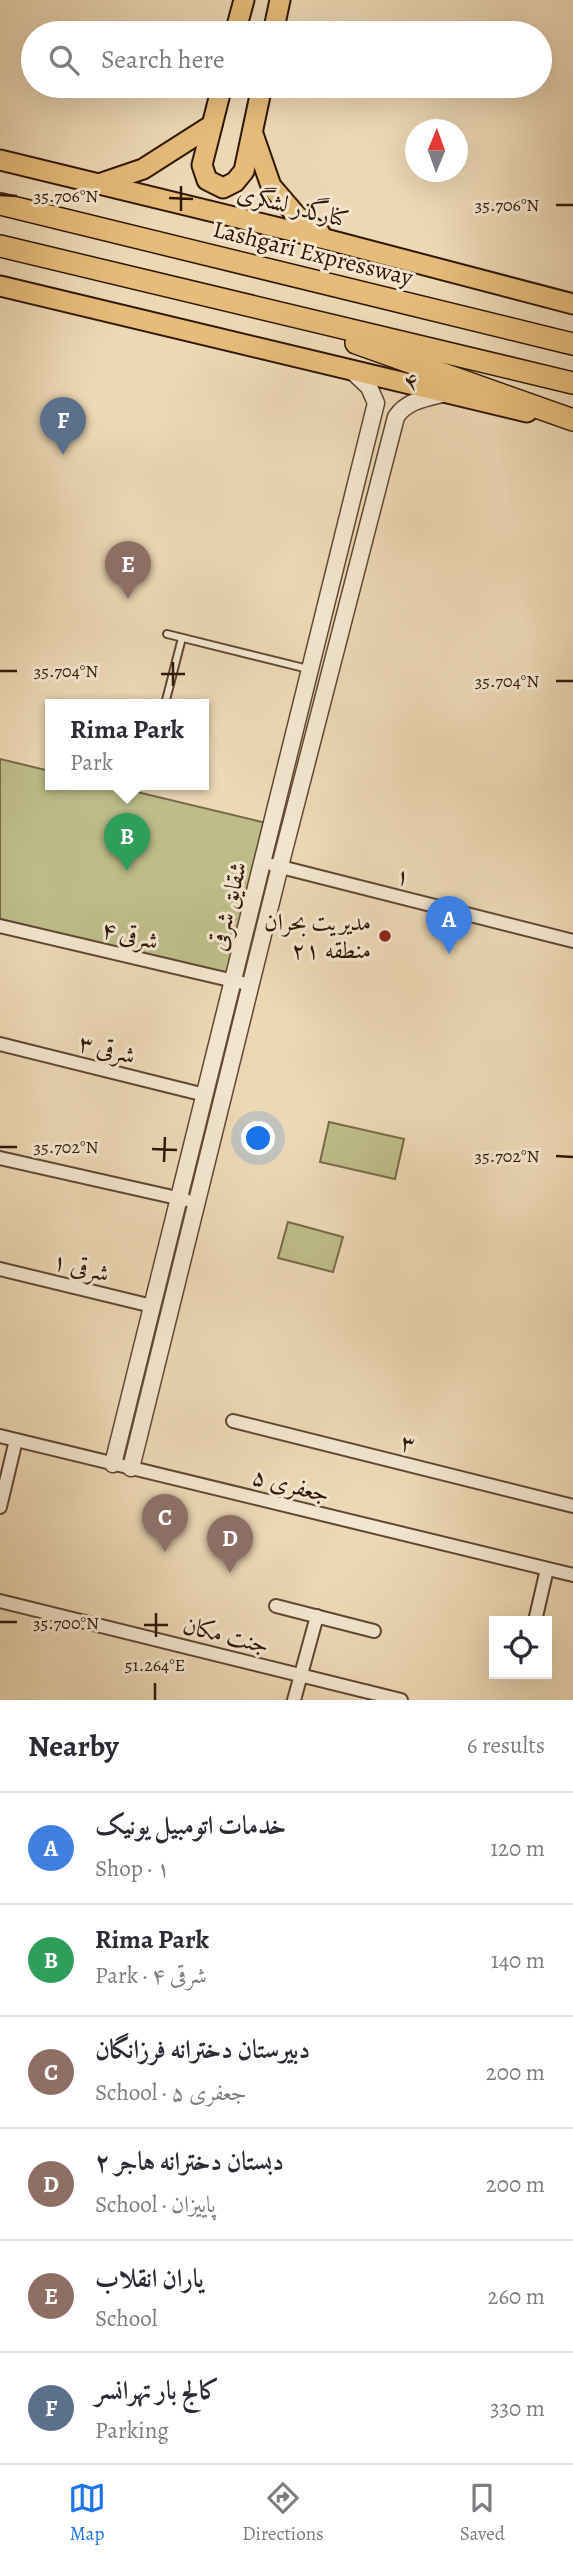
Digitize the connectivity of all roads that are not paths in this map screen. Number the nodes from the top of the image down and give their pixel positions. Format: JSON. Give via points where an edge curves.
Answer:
{"nodes":[{"id":1,"x":244,"y":0,"type":"edge"},
{"id":2,"x":281,"y":0,"type":"edge"},
{"id":3,"x":238,"y":21,"type":"edge"},
{"id":4,"x":277,"y":21,"type":"edge"},
{"id":5,"x":219,"y":98,"type":"edge"},
{"id":6,"x":260,"y":98,"type":"edge"},
{"id":7,"x":212,"y":125,"type":"junction"},
{"id":8,"x":253,"y":133,"type":"junction"},
{"id":9,"x":0,"y":160,"type":"edge"},
{"id":10,"x":99,"y":184,"type":"junction"},
{"id":11,"x":0,"y":204,"type":"edge"},
{"id":12,"x":329,"y":240,"type":"junction"},
{"id":13,"x":0,"y":246,"type":"edge"},
{"id":14,"x":0,"y":286,"type":"edge"},
{"id":15,"x":242,"y":303,"type":"junction"},
{"id":16,"x":573,"y":304,"type":"edge"},
{"id":17,"x":573,"y":344,"type":"edge"},
{"id":18,"x":349,"y":368,"type":"junction"},
{"id":19,"x":573,"y":383,"type":"edge"},
{"id":20,"x":446,"y":393,"type":"junction"},
{"id":21,"x":396,"y":417,"type":"joint"},
{"id":22,"x":573,"y":421,"type":"edge"},
{"id":23,"x":167,"y":634,"type":"dead end"},
{"id":24,"x":182,"y":638,"type":"junction"},
{"id":25,"x":310,"y":670,"type":"junction"},
{"id":26,"x":166,"y":699,"type":"edge"},
{"id":27,"x":262,"y":863,"type":"junction"},
{"id":28,"x":280,"y":866,"type":"junction"},
{"id":29,"x":0,"y":926,"type":"edge"},
{"id":30,"x":573,"y":941,"type":"edge"},
{"id":31,"x":233,"y":981,"type":"junction"},
{"id":32,"x":251,"y":985,"type":"junction"},
{"id":33,"x":0,"y":1044,"type":"edge"},
{"id":34,"x":205,"y":1095,"type":"junction"},
{"id":35,"x":0,"y":1158,"type":"edge"},
{"id":36,"x":179,"y":1198,"type":"junction"},
{"id":37,"x":197,"y":1201,"type":"junction"},
{"id":38,"x":0,"y":1269,"type":"edge"},
{"id":39,"x":152,"y":1306,"type":"junction"},
{"id":40,"x":233,"y":1422,"type":"dead end"},
{"id":41,"x":0,"y":1436,"type":"edge"},
{"id":42,"x":16,"y":1440,"type":"junction"},
{"id":43,"x":113,"y":1464,"type":"junction"},
{"id":44,"x":131,"y":1468,"type":"junction"},
{"id":45,"x":573,"y":1506,"type":"edge"},
{"id":46,"x":0,"y":1507,"type":"edge"},
{"id":47,"x":547,"y":1569,"type":"junction"},
{"id":48,"x":573,"y":1575,"type":"edge"},
{"id":49,"x":0,"y":1601,"type":"edge"},
{"id":50,"x":276,"y":1606,"type":"dead end"},
{"id":51,"x":317,"y":1616,"type":"junction"},
{"id":52,"x":536,"y":1616,"type":"edge"},
{"id":53,"x":374,"y":1631,"type":"dead end"},
{"id":54,"x":300,"y":1675,"type":"junction"},
{"id":55,"x":294,"y":1700,"type":"edge"},
{"id":56,"x":401,"y":1700,"type":"edge"}],
"edges":[{"from":1,"to":3,"type":"main road"},
{"from":2,"to":4,"type":"main road"},
{"from":5,"to":7,"type":"main road"},
{"from":6,"to":8,"type":"main road"},
{"from":7,"to":8,"type":"main road","via":[[202,165],[207,180],[223,188],[244,171]]},
{"from":7,"to":10,"type":"main road","via":[[143,169]]},
{"from":8,"to":12,"type":"main road","via":[[271,186],[296,215]]},
{"from":9,"to":10,"type":"main road","name":"کنارگذر لشگری"},
{"from":10,"to":12,"type":"main road","name":"کنارگذر لشگری"},
{"from":11,"to":17,"type":"highway","name":"Lashgari Expressway"},
{"from":12,"to":16,"type":"main road","name":"کنارگذر لشگری"},
{"from":13,"to":15,"type":"highway"},
{"from":14,"to":18,"type":"main road"},
{"from":15,"to":19,"type":"highway"},
{"from":15,"to":22,"type":"highway"},
{"from":18,"to":20,"type":"main road"},
{"from":18,"to":25,"type":"street","name":"شقایق شرقی","via":[[369,387],[376,403]]},
{"from":20,"to":21,"type":"street","name":"۴","via":[[402,407]]},
{"from":20,"to":22,"type":"main road"},
{"from":21,"to":28,"type":"street","name":"شقایق شرقی"},
{"from":23,"to":24,"type":"lane"},
{"from":24,"to":25,"type":"lane"},
{"from":24,"to":26,"type":"lane"},
{"from":25,"to":27,"type":"street","name":"شقایق شرقی"},
{"from":27,"to":28,"type":"street","name":"۱"},
{"from":27,"to":31,"type":"street","name":"شقایق شرقی"},
{"from":28,"to":30,"type":"street","name":"۱"},
{"from":28,"to":32,"type":"street","name":"شقایق شرقی"},
{"from":29,"to":31,"type":"street","name":"۴ شرقی"},
{"from":31,"to":32,"type":"street","name":"۴ شرقی"},
{"from":31,"to":34,"type":"street","name":"شقایق شرقی"},
{"from":32,"to":37,"type":"street","name":"شقایق شرقی"},
{"from":33,"to":34,"type":"street","name":"۳ شرقی"},
{"from":34,"to":36,"type":"street","name":"شقایق شرقی"},
{"from":35,"to":36,"type":"street"},
{"from":36,"to":37,"type":"street"},
{"from":36,"to":39,"type":"street","name":"شقایق شرقی"},
{"from":37,"to":44,"type":"street","name":"شقایق شرقی"},
{"from":38,"to":39,"type":"street","name":"۱ شرقی"},
{"from":39,"to":43,"type":"street","name":"شقایق شرقی"},
{"from":40,"to":45,"type":"street","name":"۳"},
{"from":41,"to":42,"type":"street","name":"جعفری ۵"},
{"from":42,"to":43,"type":"street","name":"جعفری ۵"},
{"from":42,"to":46,"type":"street"},
{"from":43,"to":44,"type":"street","name":"جعفری ۵"},
{"from":44,"to":47,"type":"street","name":"جعفری ۵"},
{"from":47,"to":48,"type":"street","name":"جعفری ۵"},
{"from":47,"to":52,"type":"street"},
{"from":49,"to":54,"type":"street","name":"جنت مکان"},
{"from":50,"to":51,"type":"street"},
{"from":51,"to":53,"type":"street"},
{"from":51,"to":54,"type":"street"},
{"from":54,"to":55,"type":"street"},
{"from":54,"to":56,"type":"street","name":"جنت مکان"}]}
